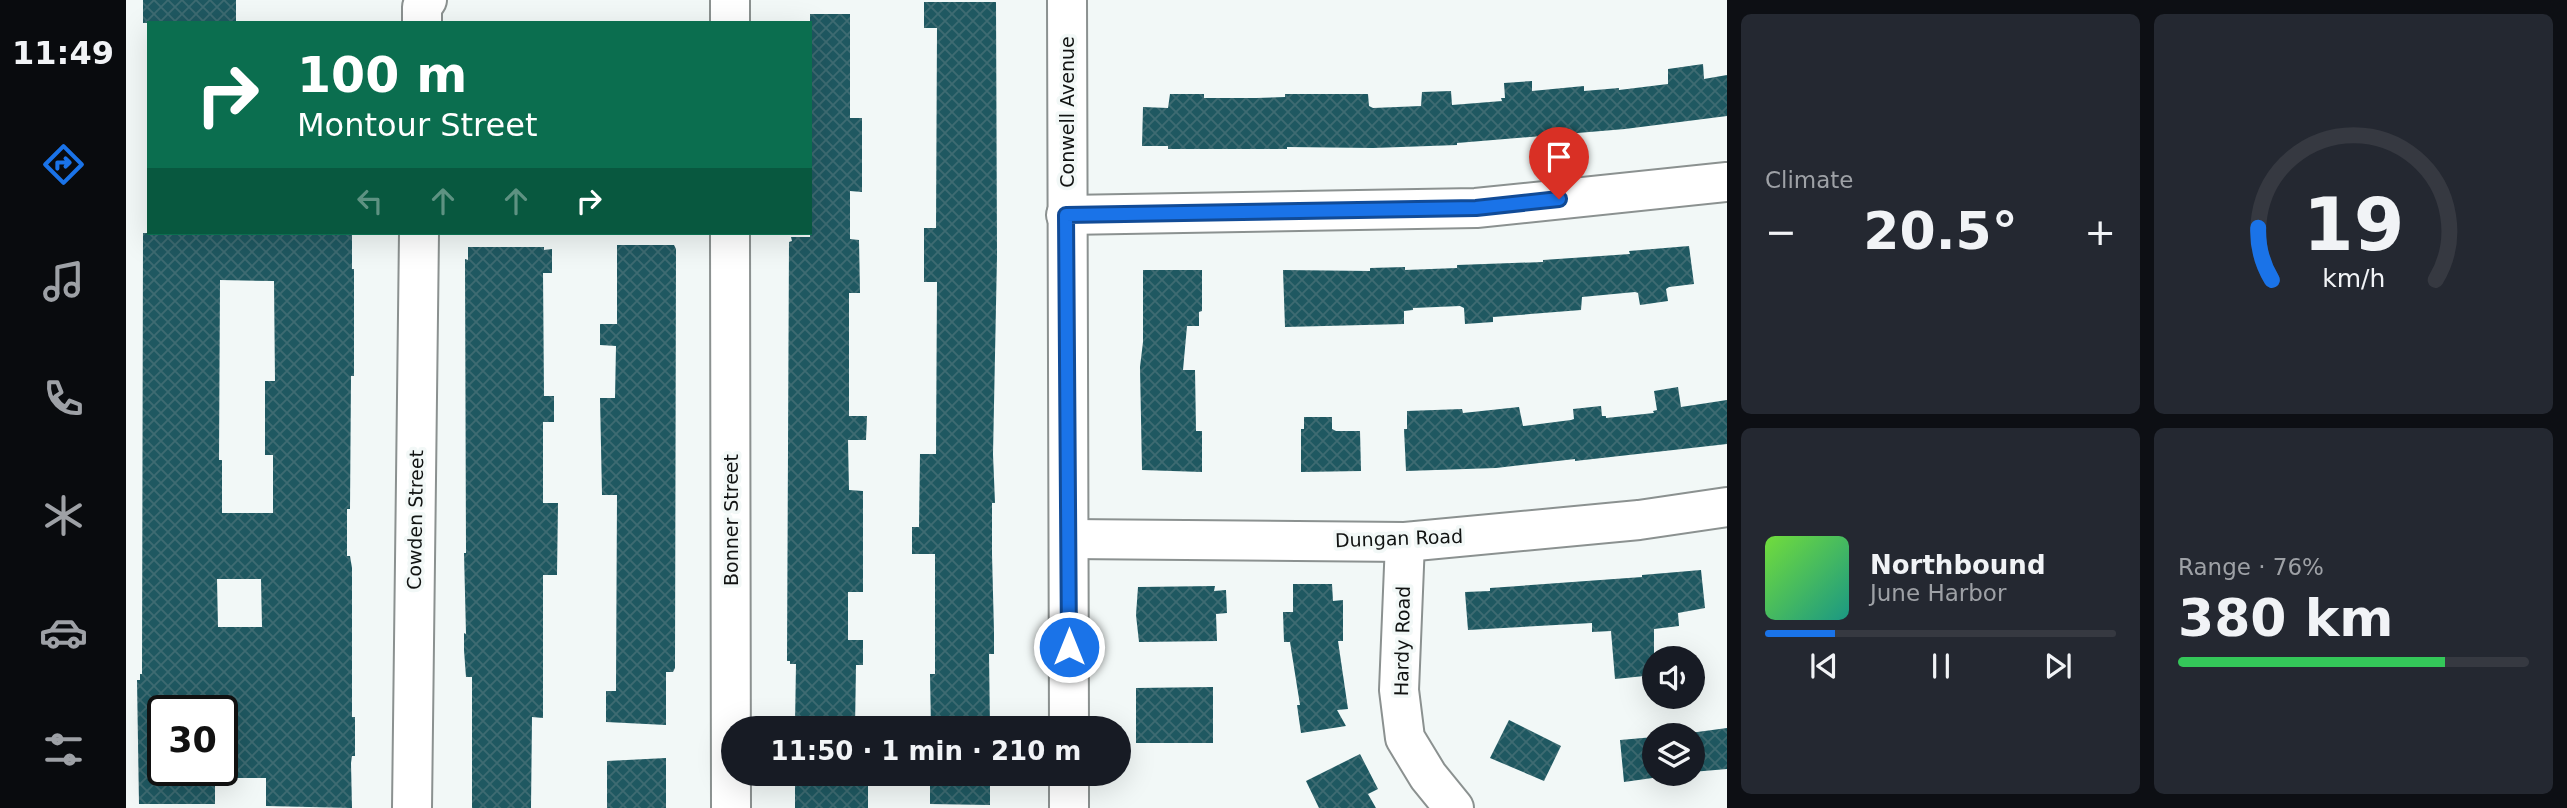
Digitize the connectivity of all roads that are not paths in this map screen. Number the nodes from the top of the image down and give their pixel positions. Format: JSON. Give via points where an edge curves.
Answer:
{"nodes":[{"id":1,"x":730,"y":0,"type":"edge"},
{"id":2,"x":1067,"y":0,"type":"edge"},
{"id":3,"x":730,"y":21,"type":"edge"},
{"id":4,"x":1727,"y":182,"type":"edge"},
{"id":5,"x":1066,"y":215,"type":"junction"},
{"id":6,"x":419,"y":235,"type":"edge"},
{"id":7,"x":730,"y":235,"type":"edge"},
{"id":8,"x":1727,"y":507,"type":"edge"},
{"id":9,"x":1070,"y":539,"type":"junction"},
{"id":10,"x":1405,"y":542,"type":"junction"},
{"id":11,"x":1069,"y":716,"type":"edge"},
{"id":12,"x":1069,"y":786,"type":"edge"},
{"id":13,"x":412,"y":808,"type":"edge"},
{"id":14,"x":731,"y":808,"type":"edge"},
{"id":15,"x":1069,"y":808,"type":"edge"},
{"id":16,"x":1454,"y":808,"type":"edge"}],
"edges":[{"from":1,"to":3,"type":"street"},
{"from":2,"to":5,"type":"street","name":"Conwell Avenue"},
{"from":4,"to":5,"type":"street","via":[[1476,208]]},
{"from":5,"to":9,"type":"street","name":"Conwell Avenue"},
{"from":6,"to":13,"type":"street","name":"Cowden Street"},
{"from":7,"to":14,"type":"street","name":"Bonner Street"},
{"from":8,"to":10,"type":"street","name":"Dungan Road"},
{"from":9,"to":10,"type":"street","name":"Dungan Road"},
{"from":9,"to":11,"type":"street","name":"Conwell Avenue"},
{"from":10,"to":16,"type":"street","name":"Hardy Road","via":[[1399,690],[1405,738]]},
{"from":12,"to":15,"type":"street"}]}
